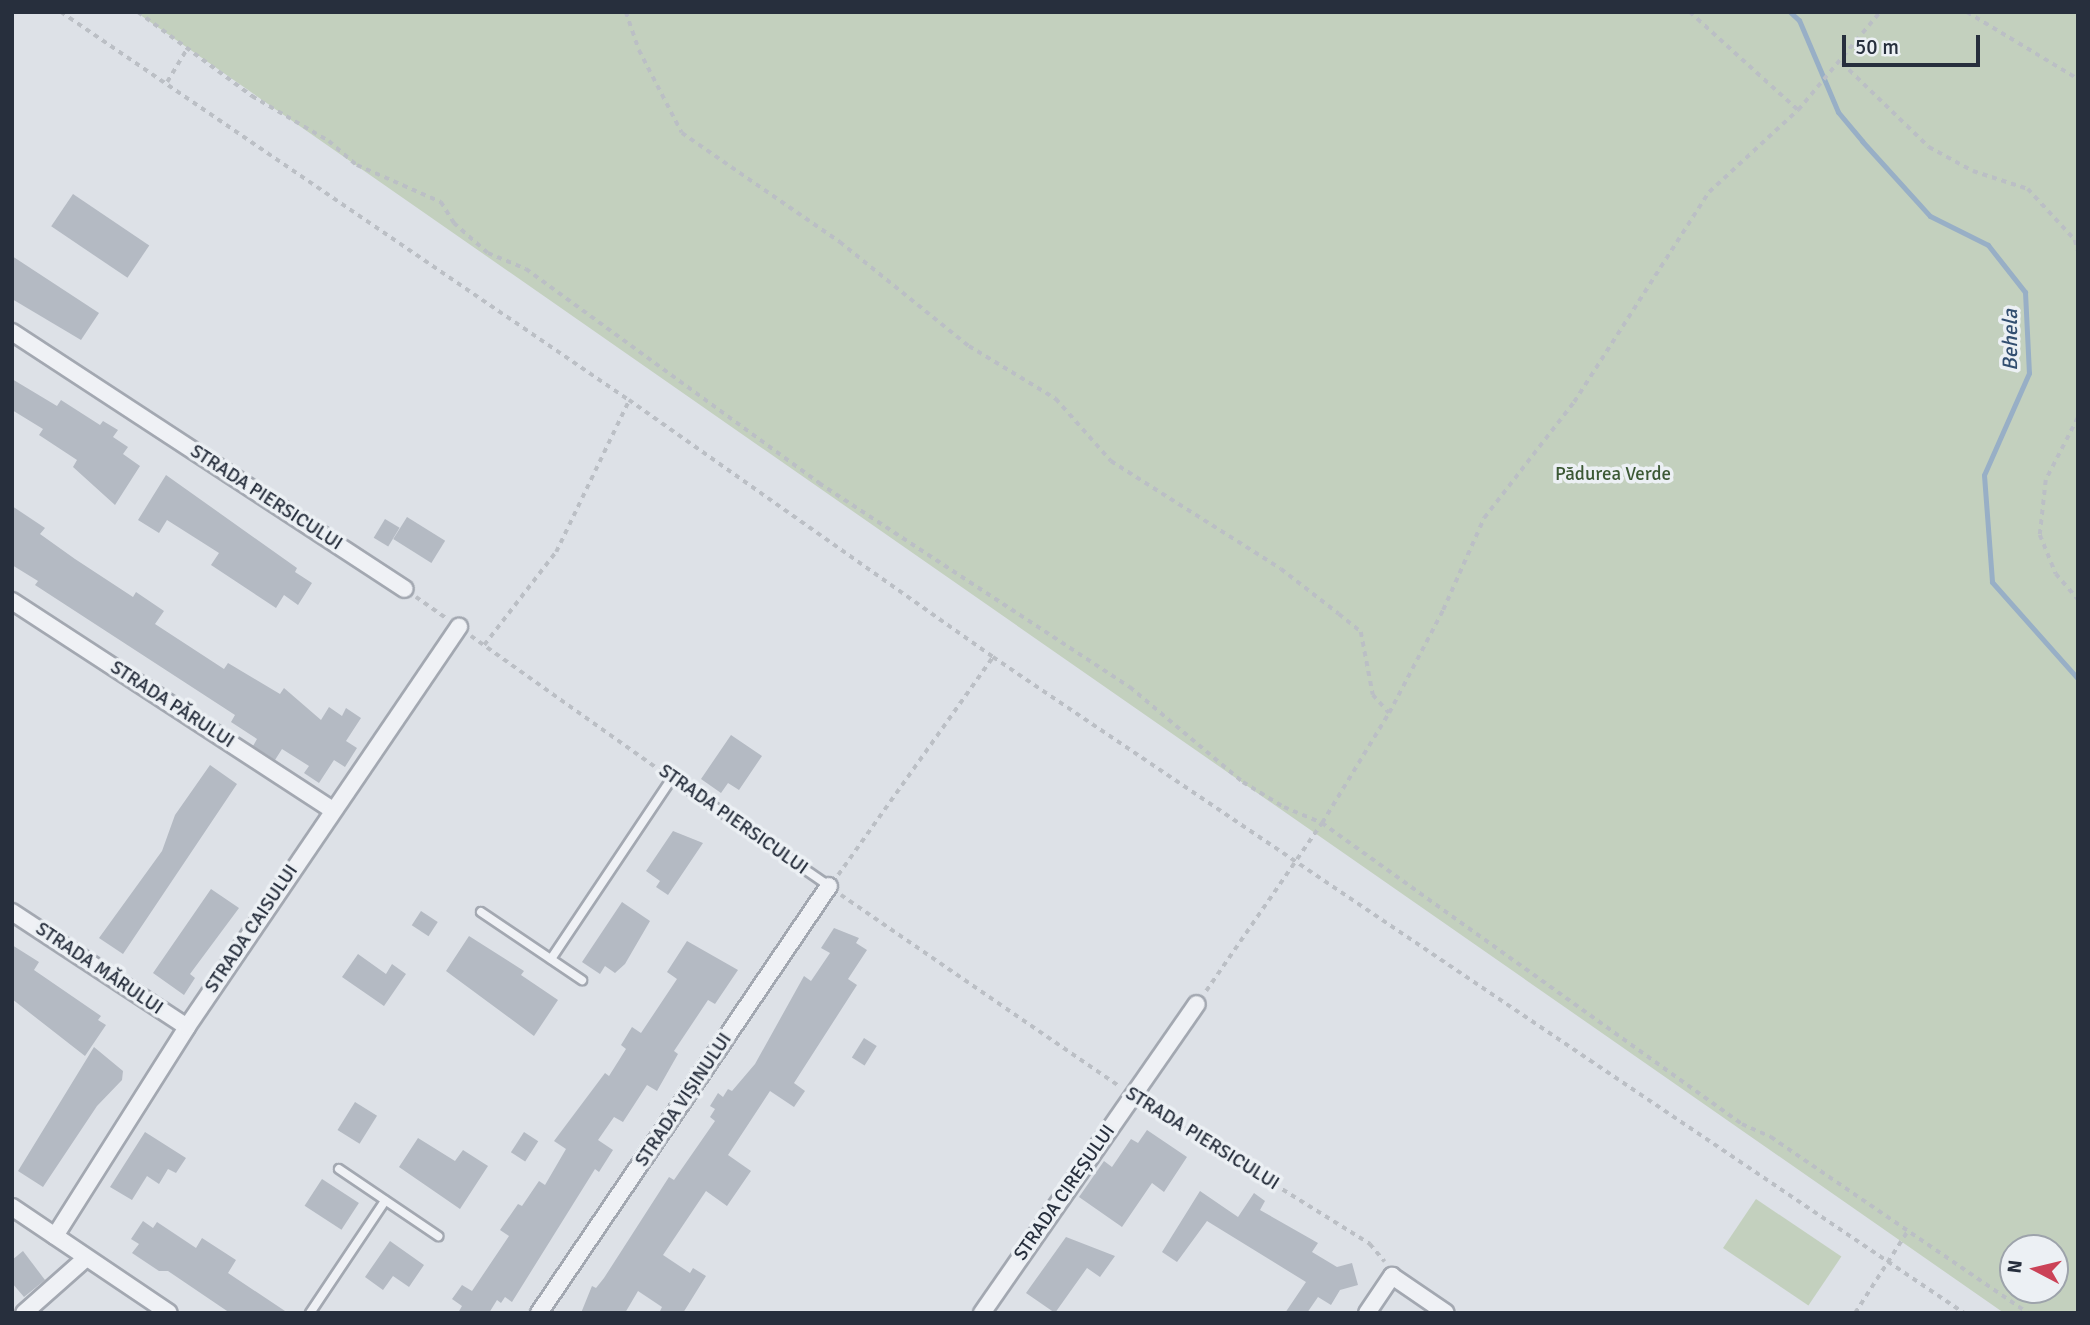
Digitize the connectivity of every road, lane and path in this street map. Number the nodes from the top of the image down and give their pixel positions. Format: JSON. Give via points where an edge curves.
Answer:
{"nodes":[{"id":1,"x":61,"y":12,"type":"edge"},
{"id":2,"x":138,"y":12,"type":"edge"},
{"id":3,"x":626,"y":12,"type":"edge"},
{"id":4,"x":1690,"y":12,"type":"edge"},
{"id":5,"x":1880,"y":12,"type":"edge"},
{"id":6,"x":1967,"y":12,"type":"edge"},
{"id":7,"x":186,"y":50,"type":"junction"},
{"id":8,"x":1842,"y":63,"type":"junction"},
{"id":9,"x":2078,"y":79,"type":"edge"},
{"id":10,"x":167,"y":82,"type":"junction"},
{"id":11,"x":1798,"y":110,"type":"junction"},
{"id":12,"x":2078,"y":251,"type":"edge"},
{"id":13,"x":12,"y":332,"type":"edge"},
{"id":14,"x":629,"y":400,"type":"junction"},
{"id":15,"x":2078,"y":418,"type":"edge"},
{"id":16,"x":404,"y":589,"type":"joint"},
{"id":17,"x":2078,"y":599,"type":"edge"},
{"id":18,"x":12,"y":601,"type":"edge"},
{"id":19,"x":459,"y":627,"type":"junction"},
{"id":20,"x":484,"y":645,"type":"junction"},
{"id":21,"x":993,"y":657,"type":"junction"},
{"id":22,"x":1388,"y":713,"type":"junction"},
{"id":23,"x":672,"y":778,"type":"junction"},
{"id":24,"x":332,"y":810,"type":"junction"},
{"id":25,"x":1322,"y":823,"type":"junction"},
{"id":26,"x":1297,"y":859,"type":"junction"},
{"id":27,"x":829,"y":886,"type":"junction"},
{"id":28,"x":12,"y":912,"type":"edge"},
{"id":29,"x":481,"y":912,"type":"dead end"},
{"id":30,"x":551,"y":959,"type":"junction"},
{"id":31,"x":582,"y":980,"type":"dead end"},
{"id":32,"x":1197,"y":1004,"type":"joint"},
{"id":33,"x":187,"y":1027,"type":"junction"},
{"id":34,"x":1133,"y":1096,"type":"junction"},
{"id":35,"x":339,"y":1170,"type":"dead end"},
{"id":36,"x":386,"y":1201,"type":"junction"},
{"id":37,"x":12,"y":1207,"type":"edge"},
{"id":38,"x":1907,"y":1232,"type":"junction"},
{"id":39,"x":55,"y":1236,"type":"junction"},
{"id":40,"x":438,"y":1236,"type":"dead end"},
{"id":41,"x":86,"y":1258,"type":"junction"},
{"id":42,"x":1888,"y":1262,"type":"junction"},
{"id":43,"x":1392,"y":1276,"type":"junction"},
{"id":44,"x":24,"y":1313,"type":"edge"},
{"id":45,"x":169,"y":1313,"type":"edge"},
{"id":46,"x":310,"y":1313,"type":"edge"},
{"id":47,"x":539,"y":1313,"type":"edge"},
{"id":48,"x":982,"y":1313,"type":"edge"},
{"id":49,"x":1367,"y":1313,"type":"edge"},
{"id":50,"x":1446,"y":1313,"type":"edge"},
{"id":51,"x":1855,"y":1313,"type":"edge"},
{"id":52,"x":1964,"y":1313,"type":"edge"},
{"id":53,"x":2028,"y":1313,"type":"edge"}],
"edges":[{"from":1,"to":10,"type":"path"},
{"from":2,"to":7,"type":"path"},
{"from":3,"to":22,"type":"path","via":[[639,50],[682,133],[840,243],[970,346],[1056,399],[1111,461],[1282,569],[1361,632],[1373,695]]},
{"from":4,"to":11,"type":"path"},
{"from":5,"to":8,"type":"path"},
{"from":6,"to":9,"type":"path"},
{"from":7,"to":10,"type":"path"},
{"from":7,"to":25,"type":"path","via":[[252,96],[330,141],[356,165],[440,202],[454,223],[488,253],[526,269],[820,483],[1130,687],[1243,782]]},
{"from":8,"to":11,"type":"path"},
{"from":8,"to":12,"type":"path","via":[[1929,147],[1973,171],[2028,189],[2075,240]]},
{"from":10,"to":14,"type":"path"},
{"from":11,"to":22,"type":"path","via":[[1709,192],[1574,402],[1484,518]]},
{"from":13,"to":16,"type":"street","name":"STRADA PIERSICULUI"},
{"from":14,"to":20,"type":"path","via":[[556,552]]},
{"from":14,"to":21,"type":"path"},
{"from":15,"to":17,"type":"path","via":[[2046,480],[2040,535],[2056,574]]},
{"from":16,"to":19,"type":"path","name":"STRADA PIERSICULUI"},
{"from":18,"to":24,"type":"street","name":"STRADA PĂRULUI"},
{"from":19,"to":20,"type":"path","name":"STRADA PIERSICULUI"},
{"from":19,"to":24,"type":"street","name":"STRADA CAISULUI"},
{"from":20,"to":23,"type":"path","name":"STRADA PIERSICULUI"},
{"from":21,"to":26,"type":"path"},
{"from":21,"to":27,"type":"path"},
{"from":22,"to":25,"type":"path"},
{"from":23,"to":27,"type":"lane","name":"STRADA PIERSICULUI"},
{"from":23,"to":30,"type":"lane"},
{"from":24,"to":33,"type":"street","name":"STRADA CAISULUI"},
{"from":25,"to":26,"type":"path"},
{"from":25,"to":38,"type":"path","via":[[1742,1124],[1771,1137]]},
{"from":26,"to":32,"type":"path"},
{"from":26,"to":42,"type":"path"},
{"from":27,"to":34,"type":"path","name":"STRADA PIERSICULUI"},
{"from":27,"to":47,"type":"street","name":"STRADA VIȘINULUI"},
{"from":28,"to":33,"type":"street","name":"STRADA MĂRULUI"},
{"from":29,"to":30,"type":"lane"},
{"from":30,"to":31,"type":"lane"},
{"from":32,"to":34,"type":"street","name":"STRADA CIREȘULUI"},
{"from":33,"to":39,"type":"street","name":"STRADA CAISULUI"},
{"from":34,"to":43,"type":"path","name":"STRADA PIERSICULUI","via":[[1370,1244]]},
{"from":34,"to":48,"type":"street","name":"STRADA CIREȘULUI"},
{"from":35,"to":36,"type":"lane"},
{"from":36,"to":40,"type":"lane"},
{"from":36,"to":46,"type":"lane"},
{"from":37,"to":39,"type":"street"},
{"from":38,"to":42,"type":"path"},
{"from":38,"to":53,"type":"path"},
{"from":39,"to":41,"type":"street"},
{"from":41,"to":44,"type":"street"},
{"from":41,"to":45,"type":"street"},
{"from":42,"to":51,"type":"path"},
{"from":42,"to":52,"type":"path"},
{"from":43,"to":49,"type":"street"},
{"from":43,"to":50,"type":"street"}]}
